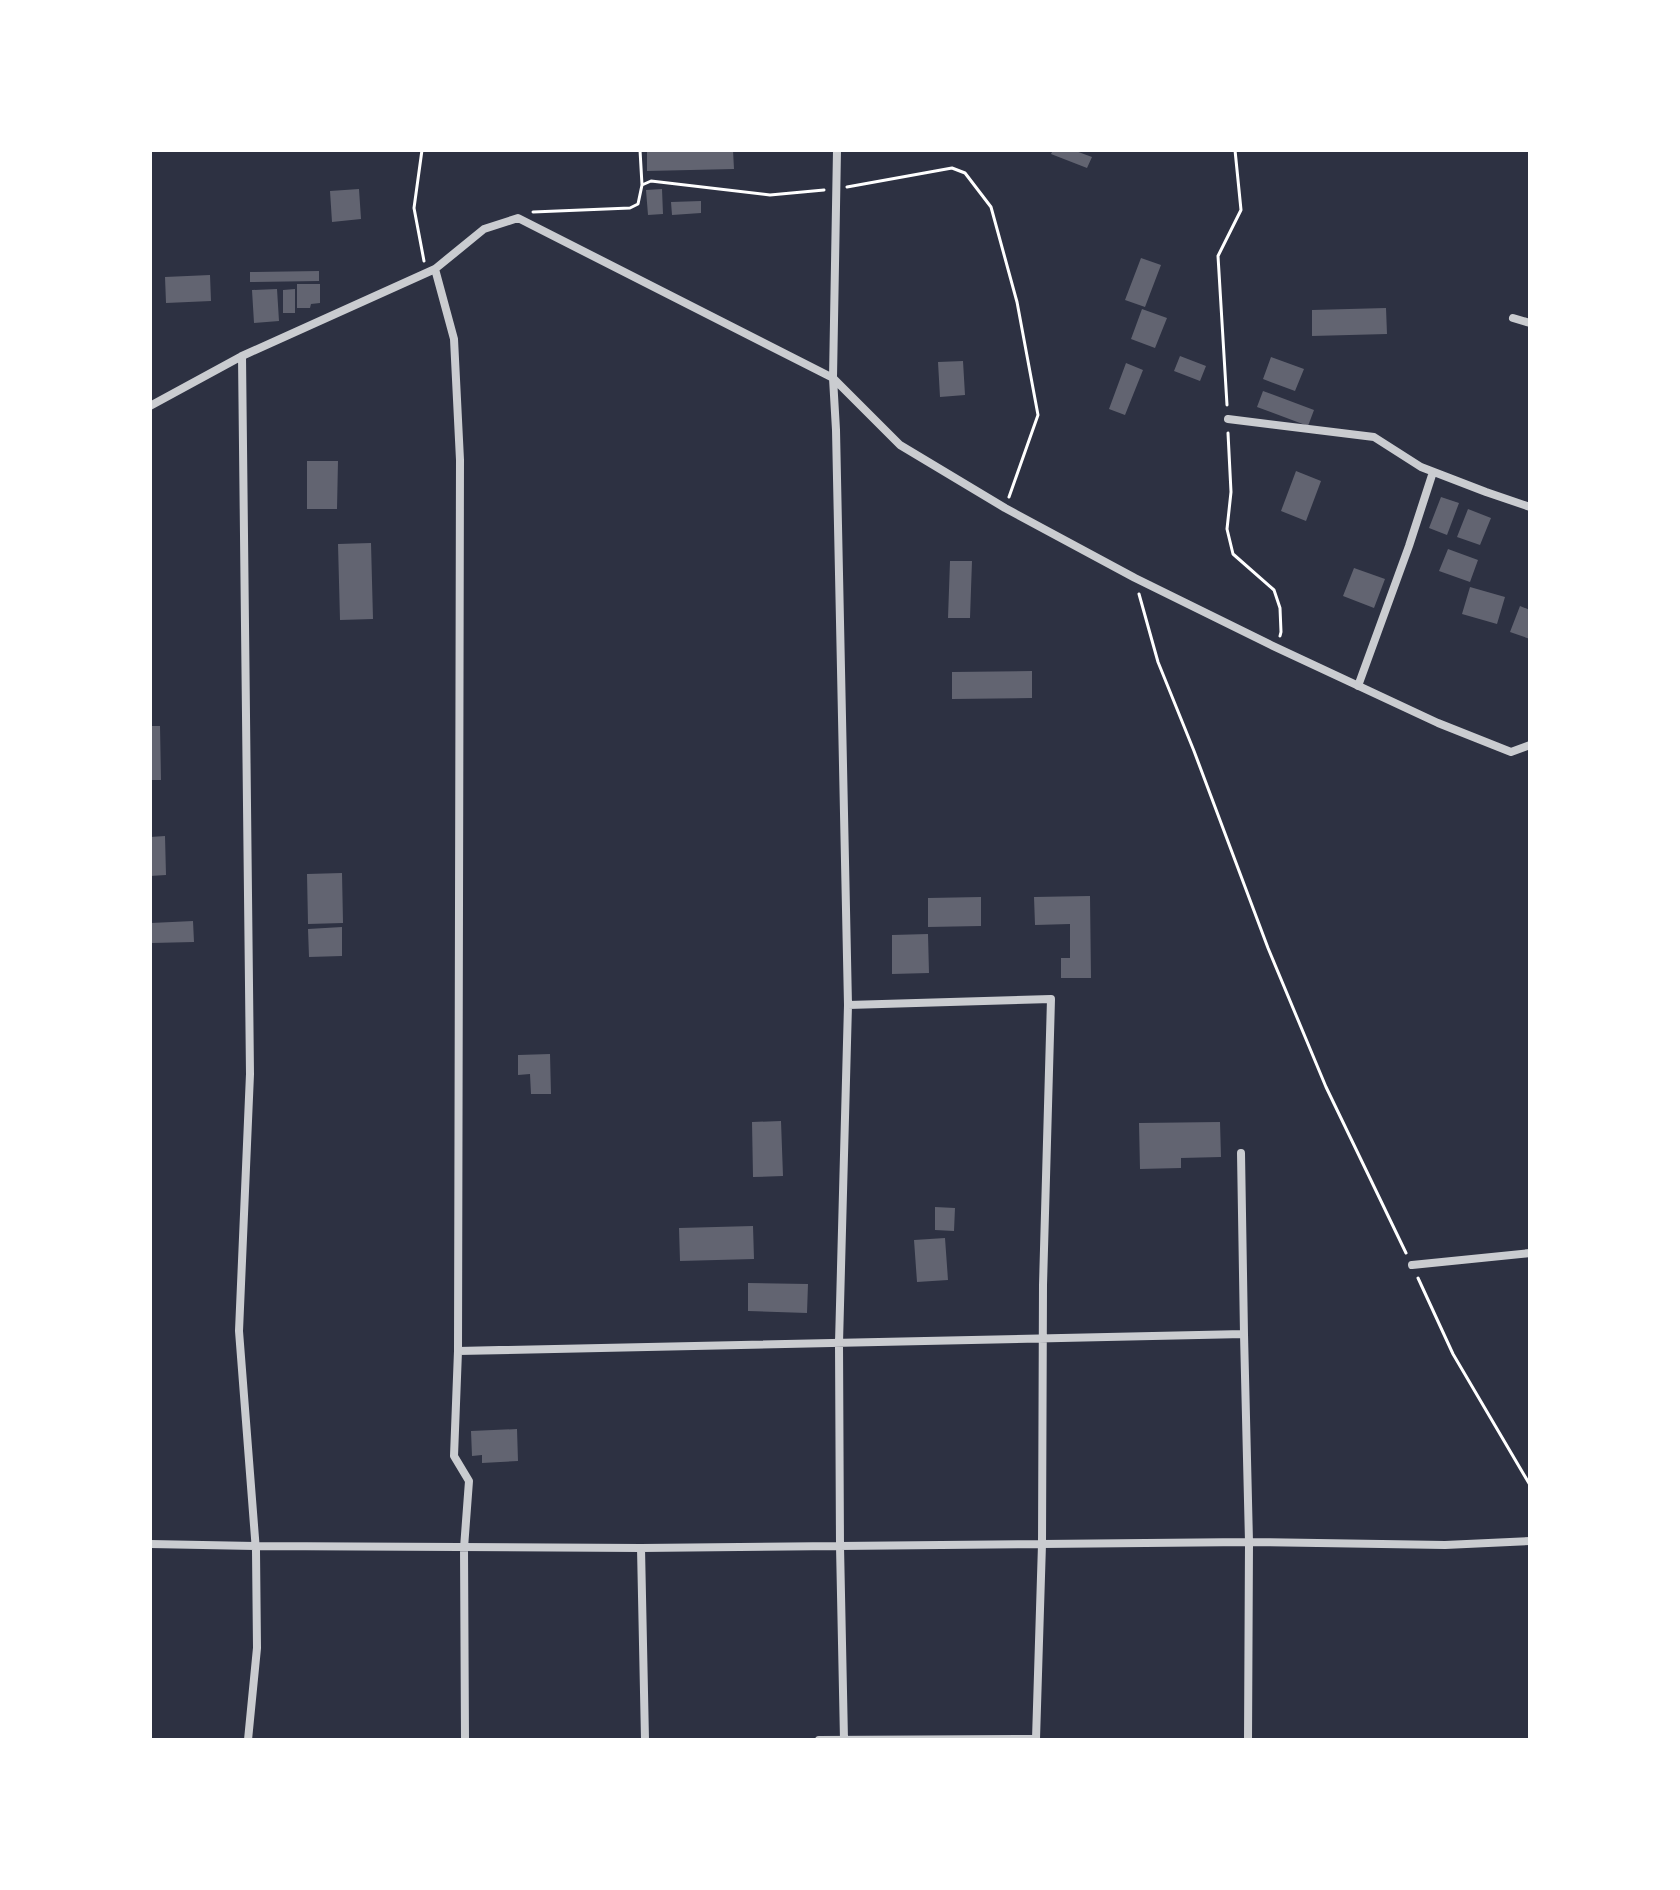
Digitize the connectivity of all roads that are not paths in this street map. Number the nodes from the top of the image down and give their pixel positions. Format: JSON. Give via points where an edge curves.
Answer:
{"nodes":[{"id":1,"x":837,"y":150,"type":"edge"},
{"id":2,"x":431,"y":271,"type":"junction"},
{"id":3,"x":1513,"y":318,"type":"dead end"},
{"id":4,"x":1530,"y":323,"type":"edge"},
{"id":5,"x":242,"y":356,"type":"junction"},
{"id":6,"x":833,"y":378,"type":"junction"},
{"id":7,"x":150,"y":406,"type":"edge"},
{"id":8,"x":1228,"y":419,"type":"road end"},
{"id":9,"x":1433,"y":472,"type":"junction"},
{"id":10,"x":1530,"y":507,"type":"edge"},
{"id":11,"x":1358,"y":686,"type":"junction"},
{"id":12,"x":1530,"y":745,"type":"edge"},
{"id":13,"x":848,"y":1005,"type":"junction"},
{"id":14,"x":1241,"y":1153,"type":"dead end"},
{"id":15,"x":1530,"y":1253,"type":"edge"},
{"id":16,"x":1412,"y":1265,"type":"road end"},
{"id":17,"x":1244,"y":1334,"type":"junction"},
{"id":18,"x":1044,"y":1338,"type":"junction"},
{"id":19,"x":839,"y":1343,"type":"junction"},
{"id":20,"x":458,"y":1351,"type":"junction"},
{"id":21,"x":1530,"y":1541,"type":"edge"},
{"id":22,"x":1249,"y":1542,"type":"junction"},
{"id":23,"x":150,"y":1544,"type":"edge"},
{"id":24,"x":1042,"y":1544,"type":"junction"},
{"id":25,"x":255,"y":1546,"type":"junction"},
{"id":26,"x":840,"y":1546,"type":"junction"},
{"id":27,"x":464,"y":1548,"type":"junction"},
{"id":28,"x":641,"y":1548,"type":"junction"},
{"id":29,"x":248,"y":1740,"type":"edge"},
{"id":30,"x":465,"y":1740,"type":"edge"},
{"id":31,"x":645,"y":1740,"type":"edge"},
{"id":32,"x":819,"y":1740,"type":"edge"},
{"id":33,"x":844,"y":1740,"type":"edge"},
{"id":34,"x":1248,"y":1740,"type":"edge"}],
"edges":[{"from":1,"to":6,"type":"street"},
{"from":2,"to":5,"type":"street"},
{"from":2,"to":6,"type":"street","via":[[484,229],[518,218]]},
{"from":2,"to":20,"type":"street","via":[[454,339],[460,460]]},
{"from":3,"to":4,"type":"street"},
{"from":5,"to":7,"type":"street"},
{"from":5,"to":25,"type":"street","via":[[250,1074],[239,1331]]},
{"from":6,"to":11,"type":"street","via":[[900,445],[1005,508]]},
{"from":6,"to":13,"type":"street"},
{"from":8,"to":9,"type":"street","via":[[1374,437]]},
{"from":9,"to":10,"type":"street"},
{"from":9,"to":11,"type":"street"},
{"from":11,"to":12,"type":"street","via":[[1511,752]]},
{"from":13,"to":18,"type":"street","via":[[1051,999]]},
{"from":13,"to":19,"type":"street"},
{"from":14,"to":17,"type":"street"},
{"from":15,"to":16,"type":"street"},
{"from":17,"to":18,"type":"street"},
{"from":17,"to":22,"type":"street"},
{"from":18,"to":19,"type":"street"},
{"from":18,"to":24,"type":"street"},
{"from":19,"to":20,"type":"street"},
{"from":19,"to":26,"type":"street"},
{"from":20,"to":27,"type":"street","via":[[454,1456],[469,1481]]},
{"from":21,"to":22,"type":"street"},
{"from":22,"to":24,"type":"street"},
{"from":22,"to":34,"type":"street"},
{"from":23,"to":25,"type":"street"},
{"from":24,"to":26,"type":"street"},
{"from":24,"to":33,"type":"street","via":[[1036,1739]]},
{"from":25,"to":27,"type":"street"},
{"from":25,"to":29,"type":"street","via":[[257,1648]]},
{"from":26,"to":28,"type":"street"},
{"from":26,"to":33,"type":"street"},
{"from":27,"to":28,"type":"street"},
{"from":27,"to":30,"type":"street"},
{"from":28,"to":31,"type":"street"},
{"from":32,"to":33,"type":"street"}]}
